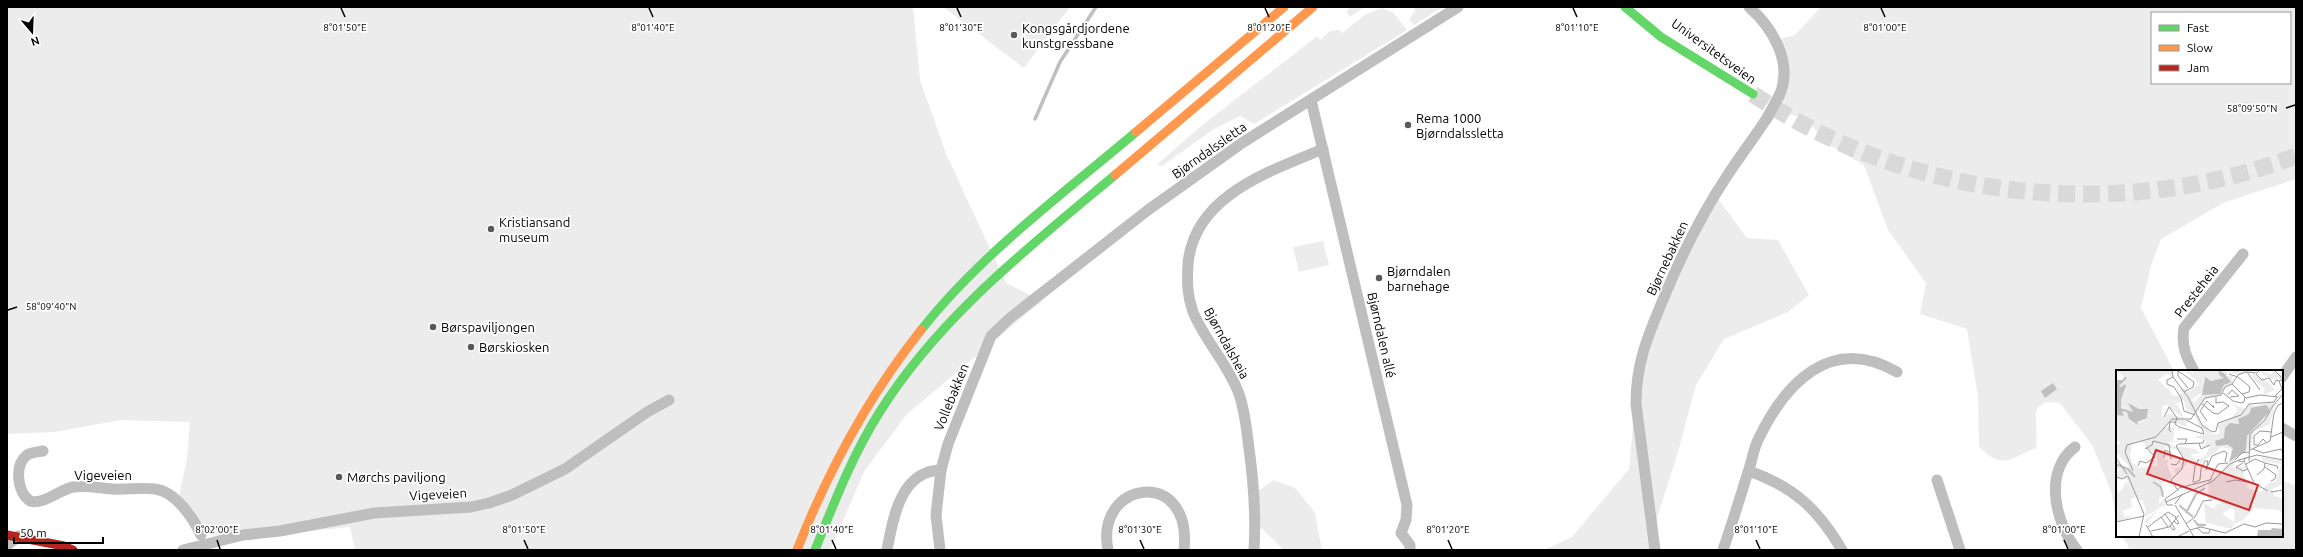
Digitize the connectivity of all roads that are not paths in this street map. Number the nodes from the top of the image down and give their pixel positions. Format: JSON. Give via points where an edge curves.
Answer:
{"nodes":[{"id":1,"x":1284,"y":7,"type":"edge"},
{"id":2,"x":1313,"y":7,"type":"edge"},
{"id":3,"x":1458,"y":7,"type":"edge"},
{"id":4,"x":1625,"y":7,"type":"edge"},
{"id":5,"x":1636,"y":7,"type":"edge"},
{"id":6,"x":1749,"y":7,"type":"edge"},
{"id":7,"x":1311,"y":100,"type":"junction"},
{"id":8,"x":1323,"y":149,"type":"junction"},
{"id":9,"x":2243,"y":254,"type":"dead end"},
{"id":10,"x":991,"y":336,"type":"joint"},
{"id":11,"x":2296,"y":357,"type":"edge"},
{"id":12,"x":2194,"y":370,"type":"edge"},
{"id":13,"x":1897,"y":372,"type":"dead end"},
{"id":14,"x":2283,"y":376,"type":"edge"},
{"id":15,"x":670,"y":400,"type":"dead end"},
{"id":16,"x":2283,"y":429,"type":"edge"},
{"id":17,"x":2296,"y":436,"type":"edge"},
{"id":18,"x":2075,"y":446,"type":"dead end"},
{"id":19,"x":43,"y":450,"type":"dead end"},
{"id":20,"x":941,"y":470,"type":"junction"},
{"id":21,"x":1749,"y":471,"type":"junction"},
{"id":22,"x":1937,"y":480,"type":"dead end"},
{"id":23,"x":7,"y":534,"type":"edge"},
{"id":24,"x":202,"y":535,"type":"dead end"},
{"id":25,"x":19,"y":536,"type":"junction"},
{"id":26,"x":7,"y":545,"type":"edge"},
{"id":27,"x":72,"y":550,"type":"edge"},
{"id":28,"x":183,"y":550,"type":"edge"},
{"id":29,"x":797,"y":550,"type":"edge"},
{"id":30,"x":815,"y":550,"type":"edge"},
{"id":31,"x":887,"y":550,"type":"edge"},
{"id":32,"x":940,"y":550,"type":"edge"},
{"id":33,"x":1108,"y":550,"type":"edge"},
{"id":34,"x":1184,"y":550,"type":"edge"},
{"id":35,"x":1254,"y":550,"type":"edge"},
{"id":36,"x":1410,"y":550,"type":"edge"},
{"id":37,"x":1655,"y":550,"type":"edge"},
{"id":38,"x":1723,"y":550,"type":"edge"},
{"id":39,"x":1842,"y":550,"type":"edge"},
{"id":40,"x":1960,"y":550,"type":"edge"},
{"id":41,"x":2077,"y":550,"type":"edge"}],
"edges":[{"from":1,"to":29,"type":"main road","via":[[1025,226],[932,317],[877,388],[857,422],[833,465]]},
{"from":2,"to":30,"type":"main road","via":[[975,296],[932,341],[890,396],[874,422],[842,483]]},
{"from":3,"to":7,"type":"street","name":"Bjørndalssletta"},
{"from":4,"to":5,"type":"main road","name":"Universitetsveien","via":[[1661,37],[1753,94],[1668,34]]},
{"from":6,"to":37,"type":"street","name":"Bjørnebakken","bridge":true,"via":[[1764,21],[1778,45],[1783,74],[1779,96],[1696,227],[1642,349],[1636,385],[1636,404]]},
{"from":7,"to":8,"type":"street","name":"Bjørndalen allé"},
{"from":7,"to":10,"type":"street","name":"Bjørndalssletta","via":[[1242,143],[1148,210],[1010,318]]},
{"from":8,"to":35,"type":"street","name":"Bjørndalsheia","via":[[1225,196],[1205,218],[1192,245],[1189,259],[1186,285],[1188,297],[1198,324],[1232,379],[1244,417],[1254,482]]},
{"from":8,"to":36,"type":"street","name":"Bjørndalen allé","via":[[1407,505],[1406,520],[1401,533],[1410,545]]},
{"from":9,"to":12,"type":"street","name":"Presteheia","via":[[2184,328],[2184,350]]},
{"from":10,"to":20,"type":"street","name":"Vollebakken","via":[[954,426]]},
{"from":11,"to":14,"type":"street"},
{"from":13,"to":21,"type":"street","via":[[1875,362],[1847,358],[1832,361],[1807,373],[1776,408],[1757,442]]},
{"from":15,"to":28,"type":"street","name":"Vigeveien","via":[[648,412],[565,469],[512,495],[489,503],[471,507],[374,513],[280,531],[243,535]]},
{"from":16,"to":17,"type":"street"},
{"from":18,"to":41,"type":"street","via":[[2061,463],[2056,493],[2061,522]]},
{"from":19,"to":24,"type":"street","name":"Vigeveien","via":[[27,455],[21,464],[20,489],[30,501],[81,487],[156,489],[166,493],[180,505]]},
{"from":20,"to":31,"type":"street","via":[[924,474],[906,490],[897,505]]},
{"from":20,"to":32,"type":"street","name":"Vollebakken","via":[[936,516]]},
{"from":21,"to":38,"type":"street"},
{"from":21,"to":39,"type":"street","via":[[1784,487],[1809,504],[1828,526]]},
{"from":22,"to":40,"type":"street"},
{"from":23,"to":25,"type":"main road"},
{"from":25,"to":26,"type":"street"},
{"from":25,"to":27,"type":"main road"},
{"from":33,"to":34,"type":"street","via":[[1107,531],[1116,506],[1136,493],[1148,491],[1157,492],[1177,508],[1185,535]]}]}
